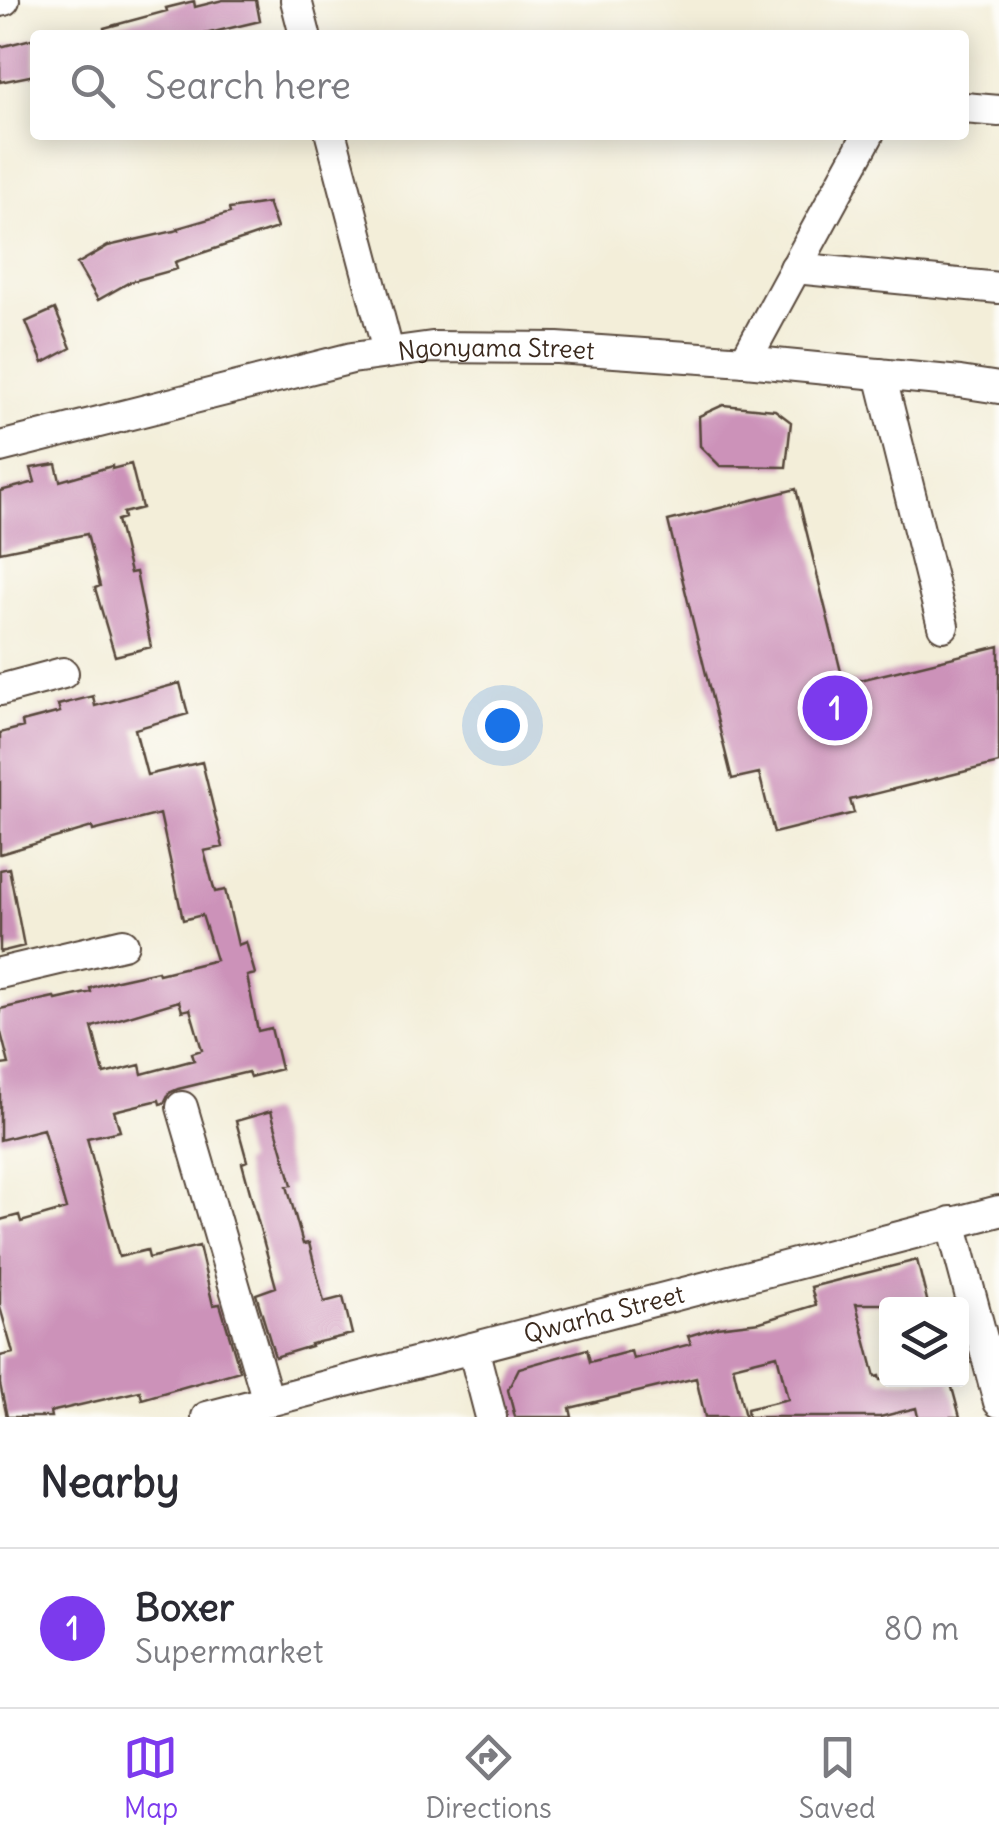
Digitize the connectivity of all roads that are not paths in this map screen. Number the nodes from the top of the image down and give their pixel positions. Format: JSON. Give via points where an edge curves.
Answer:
{"nodes":[{"id":1,"x":296,"y":0,"type":"edge"},
{"id":2,"x":304,"y":30,"type":"edge"},
{"id":3,"x":969,"y":108,"type":"edge"},
{"id":4,"x":999,"y":111,"type":"edge"},
{"id":5,"x":332,"y":140,"type":"edge"},
{"id":6,"x":865,"y":140,"type":"edge"},
{"id":7,"x":795,"y":268,"type":"junction"},
{"id":8,"x":999,"y":288,"type":"edge"},
{"id":9,"x":388,"y":351,"type":"junction"},
{"id":10,"x":745,"y":361,"type":"junction"},
{"id":11,"x":880,"y":374,"type":"junction"},
{"id":12,"x":999,"y":388,"type":"edge"},
{"id":13,"x":0,"y":447,"type":"edge"},
{"id":14,"x":943,"y":626,"type":"dead end"},
{"id":15,"x":64,"y":673,"type":"dead end"},
{"id":16,"x":0,"y":690,"type":"edge"},
{"id":17,"x":123,"y":944,"type":"dead end"},
{"id":18,"x":0,"y":972,"type":"edge"},
{"id":19,"x":182,"y":1107,"type":"dead end"},
{"id":20,"x":999,"y":1211,"type":"edge"},
{"id":21,"x":951,"y":1222,"type":"junction"},
{"id":22,"x":473,"y":1348,"type":"junction"},
{"id":23,"x":268,"y":1401,"type":"junction"},
{"id":24,"x":999,"y":1402,"type":"edge"},
{"id":25,"x":207,"y":1417,"type":"edge"},
{"id":26,"x":491,"y":1417,"type":"edge"}],
"edges":[{"from":1,"to":2,"type":"street"},
{"from":3,"to":4,"type":"street"},
{"from":5,"to":9,"type":"street"},
{"from":6,"to":7,"type":"street"},
{"from":7,"to":8,"type":"street"},
{"from":7,"to":10,"type":"street"},
{"from":9,"to":10,"type":"street","name":"Ngonyama Street","via":[[541,348]]},
{"from":9,"to":13,"type":"street","name":"Ngonyama Street"},
{"from":10,"to":11,"type":"street","name":"Ngonyama Street"},
{"from":11,"to":12,"type":"street","name":"Ngonyama Street"},
{"from":11,"to":14,"type":"street"},
{"from":15,"to":16,"type":"street"},
{"from":17,"to":18,"type":"street"},
{"from":19,"to":23,"type":"street"},
{"from":20,"to":21,"type":"street","name":"Qwarha Street"},
{"from":21,"to":22,"type":"street","name":"Qwarha Street"},
{"from":21,"to":24,"type":"street"},
{"from":22,"to":23,"type":"street","name":"Qwarha Street"},
{"from":22,"to":26,"type":"street"},
{"from":23,"to":25,"type":"street","name":"Qwarha Street"}]}
